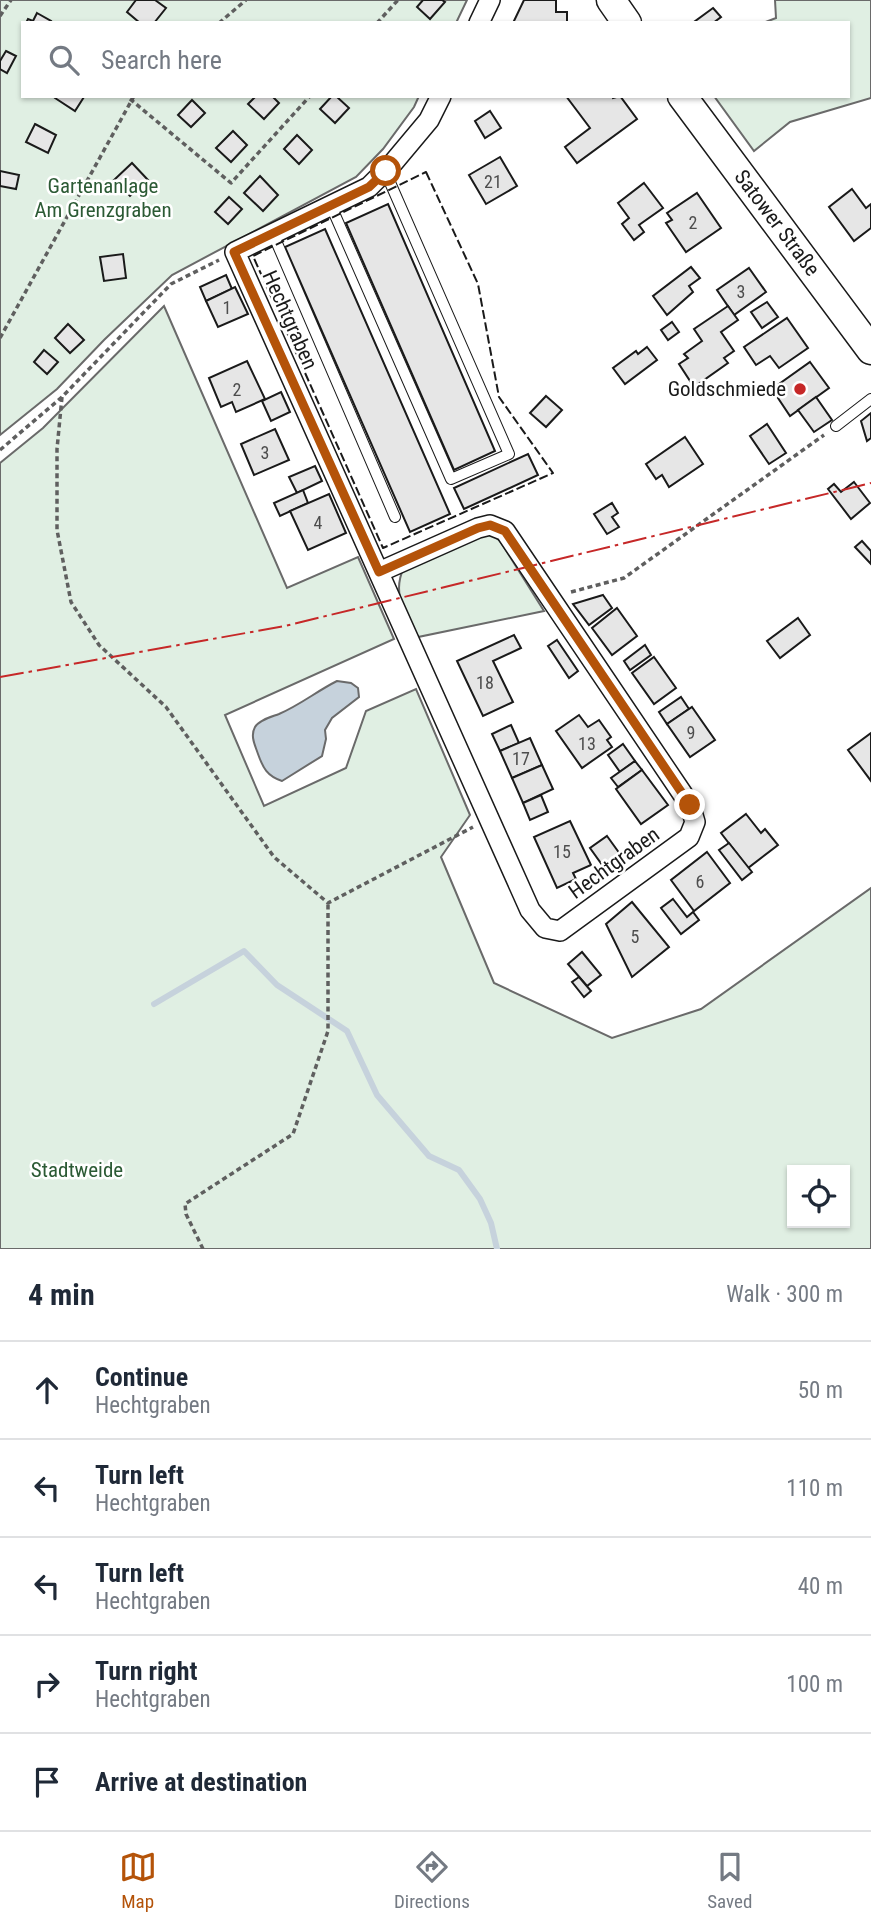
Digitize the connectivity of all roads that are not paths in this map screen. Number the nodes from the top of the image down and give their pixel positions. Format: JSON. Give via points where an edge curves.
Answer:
{"nodes":[{"id":1,"x":491,"y":0,"type":"edge"},
{"id":2,"x":611,"y":0,"type":"edge"},
{"id":3,"x":480,"y":21,"type":"edge"},
{"id":4,"x":627,"y":21,"type":"edge"},
{"id":5,"x":441,"y":98,"type":"edge"},
{"id":6,"x":683,"y":98,"type":"edge"},
{"id":7,"x":386,"y":171,"type":"junction"},
{"id":8,"x":331,"y":205,"type":"junction"},
{"id":9,"x":273,"y":234,"type":"junction"},
{"id":10,"x":871,"y":350,"type":"edge"},
{"id":11,"x":871,"y":399,"type":"edge"},
{"id":12,"x":836,"y":426,"type":"road end"},
{"id":13,"x":395,"y":517,"type":"dead end"},
{"id":14,"x":379,"y":572,"type":"junction"}],
"edges":[{"from":1,"to":3,"type":"street"},
{"from":2,"to":4,"type":"main road"},
{"from":5,"to":7,"type":"street","via":[[429,120]]},
{"from":6,"to":10,"type":"main road","name":"Satower Straße"},
{"from":7,"to":8,"type":"street","via":[[369,187]]},
{"from":7,"to":8,"type":"lane","via":[[509,454],[451,479]]},
{"from":8,"to":9,"type":"street"},
{"from":9,"to":13,"type":"lane"},
{"from":9,"to":14,"type":"street","name":"Hechtgraben","via":[[234,252]]},
{"from":11,"to":12,"type":"lane"},
{"from":14,"to":14,"type":"street","name":"Hechtgraben","via":[[530,910],[545,928],[560,931],[689,837],[695,822],[690,805],[505,531],[490,525],[478,528]]}]}
